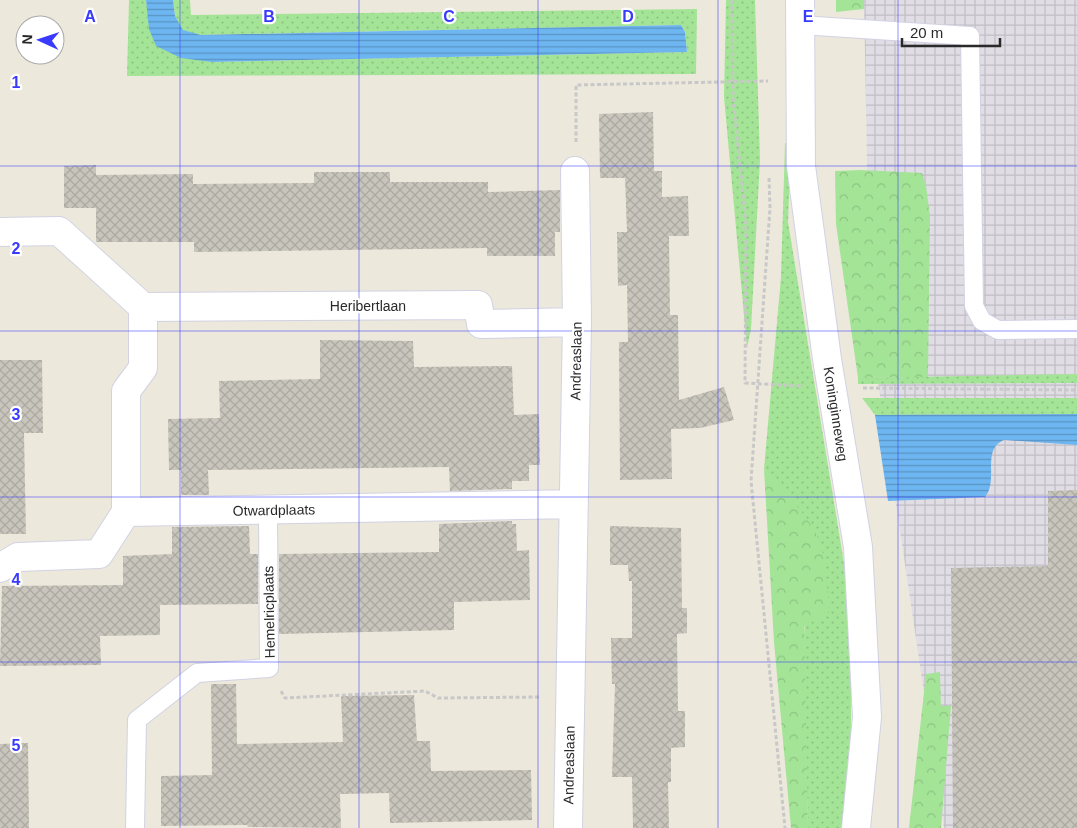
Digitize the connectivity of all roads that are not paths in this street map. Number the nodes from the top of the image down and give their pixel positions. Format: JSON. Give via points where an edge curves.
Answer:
{"nodes":[{"id":1,"x":800,"y":12,"type":"edge"},
{"id":2,"x":576,"y":171,"type":"road end"},
{"id":3,"x":0,"y":232,"type":"edge"},
{"id":4,"x":143,"y":307,"type":"junction"},
{"id":5,"x":577,"y":322,"type":"junction"},
{"id":6,"x":1077,"y":329,"type":"edge"},
{"id":7,"x":574,"y":504,"type":"junction"},
{"id":8,"x":268,"y":510,"type":"junction"},
{"id":9,"x":126,"y":512,"type":"junction"},
{"id":10,"x":0,"y":568,"type":"edge"},
{"id":11,"x":135,"y":828,"type":"edge"},
{"id":12,"x":568,"y":828,"type":"edge"},
{"id":13,"x":856,"y":828,"type":"edge"}],
"edges":[{"from":1,"to":6,"type":"lane","via":[[970,36],[974,306],[982,321],[998,330]]},
{"from":1,"to":13,"type":"street","name":"Koninginneweg","via":[[801,166],[827,359],[858,547],[867,717]]},
{"from":2,"to":5,"type":"street","name":"Andreaslaan"},
{"from":3,"to":4,"type":"street","via":[[59,231]]},
{"from":4,"to":5,"type":"street","name":"Heribertlaan","via":[[478,305],[481,324]]},
{"from":4,"to":9,"type":"street","via":[[143,368],[126,391]]},
{"from":5,"to":7,"type":"street","name":"Andreaslaan"},
{"from":7,"to":8,"type":"street","name":"Otwardplaats"},
{"from":7,"to":12,"type":"street","name":"Andreaslaan"},
{"from":8,"to":9,"type":"street","name":"Otwardplaats"},
{"from":8,"to":11,"type":"lane","name":"Hemelricplaats","via":[[270,668],[197,673],[138,720]]},
{"from":9,"to":10,"type":"street","via":[[99,554],[18,557]]}]}
